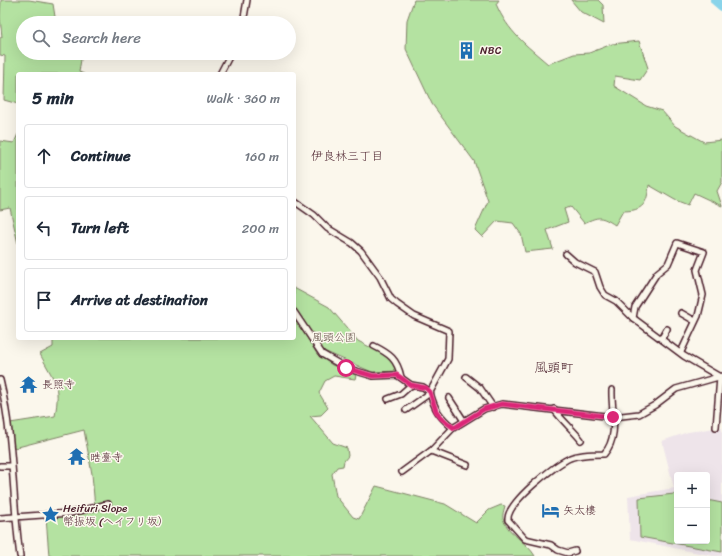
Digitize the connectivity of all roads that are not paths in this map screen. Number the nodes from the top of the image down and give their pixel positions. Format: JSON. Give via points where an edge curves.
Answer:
{"nodes":[{"id":1,"x":247,"y":0,"type":"edge"},
{"id":2,"x":244,"y":16,"type":"edge"},
{"id":3,"x":227,"y":60,"type":"edge"},
{"id":4,"x":221,"y":72,"type":"edge"},
{"id":5,"x":296,"y":202,"type":"edge"},
{"id":6,"x":566,"y":254,"type":"dead end"},
{"id":7,"x":681,"y":313,"type":"dead end"},
{"id":8,"x":296,"y":315,"type":"edge"},
{"id":9,"x":634,"y":318,"type":"junction"},
{"id":10,"x":695,"y":321,"type":"junction"},
{"id":11,"x":667,"y":329,"type":"dead end"},
{"id":12,"x":662,"y":338,"type":"junction"},
{"id":13,"x":374,"y":346,"type":"dead end"},
{"id":14,"x":681,"y":352,"type":"junction"},
{"id":15,"x":401,"y":377,"type":"junction"},
{"id":16,"x":466,"y":377,"type":"dead end"},
{"id":17,"x":721,"y":377,"type":"edge"},
{"id":18,"x":0,"y":380,"type":"edge"},
{"id":19,"x":411,"y":385,"type":"junction"},
{"id":20,"x":612,"y":390,"type":"dead end"},
{"id":21,"x":430,"y":393,"type":"junction"},
{"id":22,"x":2,"y":395,"type":"edge"},
{"id":23,"x":449,"y":398,"type":"dead end"},
{"id":24,"x":388,"y":399,"type":"dead end"},
{"id":25,"x":493,"y":407,"type":"junction"},
{"id":26,"x":554,"y":409,"type":"junction"},
{"id":27,"x":406,"y":410,"type":"dead end"},
{"id":28,"x":719,"y":415,"type":"edge"},
{"id":29,"x":613,"y":417,"type":"junction"},
{"id":30,"x":464,"y":421,"type":"junction"},
{"id":31,"x":716,"y":427,"type":"dead end"},
{"id":32,"x":454,"y":428,"type":"junction"},
{"id":33,"x":581,"y":440,"type":"dead end"},
{"id":34,"x":431,"y":451,"type":"junction"},
{"id":35,"x":467,"y":465,"type":"dead end"},
{"id":36,"x":0,"y":466,"type":"edge"},
{"id":37,"x":11,"y":466,"type":"junction"},
{"id":38,"x":402,"y":472,"type":"dead end"},
{"id":39,"x":108,"y":504,"type":"dead end"},
{"id":40,"x":14,"y":516,"type":"junction"},
{"id":41,"x":0,"y":518,"type":"edge"},
{"id":42,"x":576,"y":551,"type":"dead end"},
{"id":43,"x":20,"y":556,"type":"edge"}],
"edges":[{"from":1,"to":2,"type":"street"},
{"from":3,"to":4,"type":"street"},
{"from":5,"to":21,"type":"street","via":[[327,228],[356,247],[371,264],[391,299],[414,316],[449,331],[448,360]]},
{"from":6,"to":9,"type":"street","via":[[575,262],[596,272],[600,288],[605,295],[616,301]]},
{"from":7,"to":10,"type":"street"},
{"from":8,"to":15,"type":"street","via":[[322,354],[346,368],[373,376]]},
{"from":9,"to":10,"type":"street","via":[[635,307],[657,273],[668,264],[677,243],[704,252],[697,267],[703,295]]},
{"from":9,"to":12,"type":"street"},
{"from":10,"to":14,"type":"street"},
{"from":11,"to":12,"type":"street"},
{"from":12,"to":14,"type":"street"},
{"from":13,"to":15,"type":"street","via":[[392,356]]},
{"from":14,"to":17,"type":"street"},
{"from":15,"to":19,"type":"street"},
{"from":16,"to":25,"type":"street","via":[[480,388]]},
{"from":17,"to":28,"type":"street"},
{"from":17,"to":29,"type":"street","via":[[676,389],[639,414]]},
{"from":18,"to":22,"type":"street"},
{"from":19,"to":21,"type":"street","via":[[423,387]]},
{"from":19,"to":24,"type":"street","via":[[401,394]]},
{"from":20,"to":29,"type":"street"},
{"from":21,"to":27,"type":"street"},
{"from":21,"to":32,"type":"street","via":[[436,411]]},
{"from":22,"to":37,"type":"street"},
{"from":23,"to":30,"type":"street"},
{"from":25,"to":26,"type":"street","via":[[502,404]]},
{"from":25,"to":30,"type":"street","via":[[484,409]]},
{"from":26,"to":29,"type":"street"},
{"from":26,"to":33,"type":"street"},
{"from":28,"to":31,"type":"street"},
{"from":29,"to":42,"type":"street","via":[[614,430],[604,454],[565,461],[535,483],[508,512],[508,520],[525,539],[551,545],[568,553]]},
{"from":30,"to":32,"type":"street"},
{"from":32,"to":34,"type":"street"},
{"from":34,"to":35,"type":"street"},
{"from":34,"to":38,"type":"street"},
{"from":36,"to":37,"type":"street"},
{"from":37,"to":40,"type":"street"},
{"from":39,"to":40,"type":"street","via":[[71,513]]},
{"from":40,"to":41,"type":"street"},
{"from":40,"to":43,"type":"street"}]}
